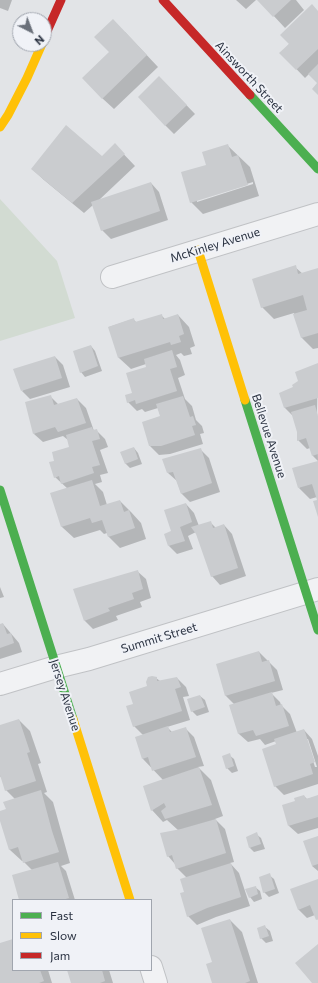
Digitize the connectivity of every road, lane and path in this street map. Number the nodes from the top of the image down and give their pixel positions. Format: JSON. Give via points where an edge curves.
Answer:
{"nodes":[{"id":1,"x":60,"y":0,"type":"edge"},
{"id":2,"x":163,"y":0,"type":"edge"},
{"id":3,"x":52,"y":19,"type":"edge"},
{"id":4,"x":38,"y":52,"type":"edge"},
{"id":5,"x":0,"y":127,"type":"edge"},
{"id":6,"x":318,"y":169,"type":"edge"},
{"id":7,"x":318,"y":214,"type":"edge"},
{"id":8,"x":198,"y":250,"type":"junction"},
{"id":9,"x":112,"y":277,"type":"dead end"},
{"id":10,"x":0,"y":490,"type":"edge"},
{"id":11,"x":312,"y":591,"type":"edge"},
{"id":12,"x":318,"y":630,"type":"edge"},
{"id":13,"x":56,"y":667,"type":"junction"},
{"id":14,"x":0,"y":684,"type":"edge"},
{"id":15,"x":130,"y":899,"type":"edge"},
{"id":16,"x":152,"y":970,"type":"edge"},
{"id":17,"x":156,"y":983,"type":"edge"}],
"edges":[{"from":1,"to":3,"type":"street"},
{"from":2,"to":6,"type":"street","name":"Ainsworth Street"},
{"from":4,"to":5,"type":"street"},
{"from":7,"to":8,"type":"street","name":"McKinley Avenue"},
{"from":8,"to":9,"type":"street","name":"McKinley Avenue"},
{"from":8,"to":11,"type":"street","name":"Bellevue Avenue"},
{"from":10,"to":13,"type":"street","name":"Jersey Avenue"},
{"from":11,"to":12,"type":"street","name":"Bellevue Avenue"},
{"from":11,"to":13,"type":"street","name":"Summit Street"},
{"from":13,"to":14,"type":"street","name":"Summit Street"},
{"from":13,"to":15,"type":"street","name":"Jersey Avenue"},
{"from":16,"to":17,"type":"street"}]}
